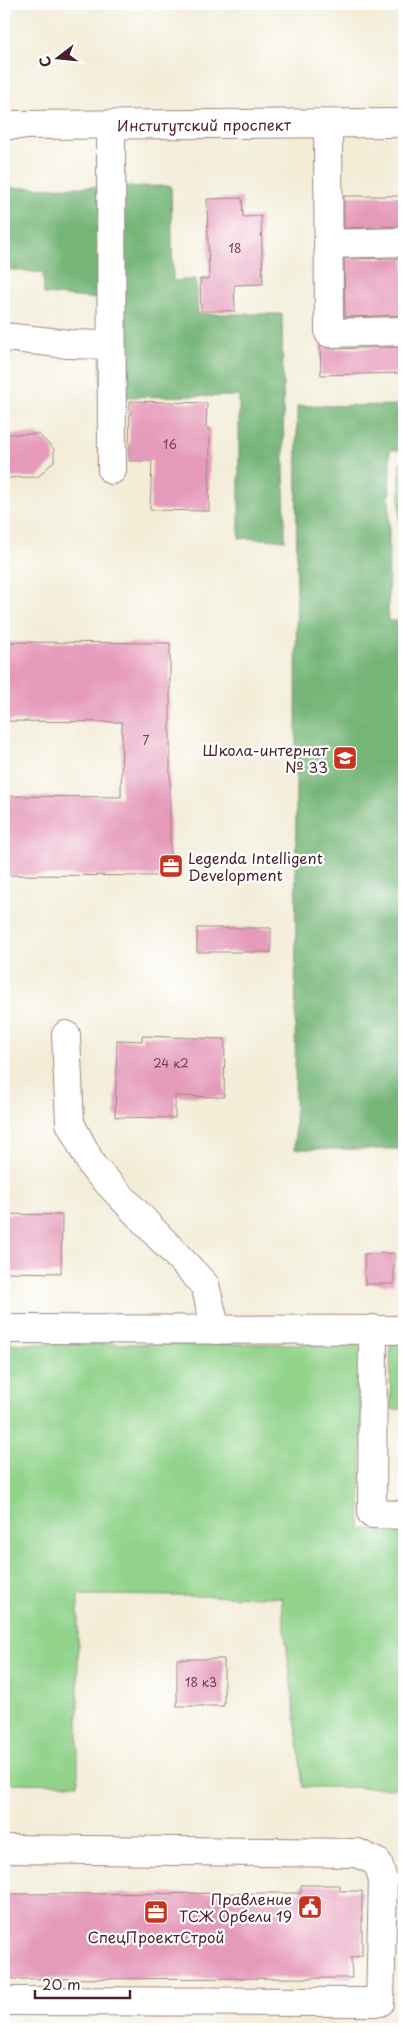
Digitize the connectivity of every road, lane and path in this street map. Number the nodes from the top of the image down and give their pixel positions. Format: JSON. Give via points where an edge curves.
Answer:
{"nodes":[{"id":1,"x":404,"y":123,"type":"edge"},
{"id":2,"x":328,"y":124,"type":"junction"},
{"id":3,"x":4,"y":125,"type":"edge"},
{"id":4,"x":110,"y":125,"type":"junction"},
{"id":5,"x":404,"y":242,"type":"edge"},
{"id":6,"x":328,"y":244,"type":"junction"},
{"id":7,"x":404,"y":331,"type":"edge"},
{"id":8,"x":4,"y":336,"type":"edge"},
{"id":9,"x":111,"y":345,"type":"junction"},
{"id":10,"x":112,"y":470,"type":"dead end"},
{"id":11,"x":66,"y":1035,"type":"dead end"},
{"id":12,"x":4,"y":1329,"type":"edge"},
{"id":13,"x":373,"y":1329,"type":"junction"},
{"id":14,"x":216,"y":1330,"type":"junction"},
{"id":15,"x":404,"y":1330,"type":"edge"},
{"id":16,"x":404,"y":1515,"type":"edge"},
{"id":17,"x":4,"y":1849,"type":"edge"},
{"id":18,"x":4,"y":2001,"type":"edge"}],
"edges":[{"from":1,"to":2,"type":"street","name":"Институтский проспект"},
{"from":2,"to":4,"type":"street","name":"Институтский проспект"},
{"from":2,"to":6,"type":"street"},
{"from":3,"to":4,"type":"street","name":"Институтский проспект"},
{"from":4,"to":9,"type":"street"},
{"from":5,"to":6,"type":"street"},
{"from":6,"to":7,"type":"street","via":[[329,333]]},
{"from":8,"to":9,"type":"street","via":[[69,344]]},
{"from":9,"to":10,"type":"street"},
{"from":11,"to":14,"type":"street","via":[[70,1123],[93,1168],[204,1285]]},
{"from":12,"to":14,"type":"street"},
{"from":13,"to":14,"type":"street"},
{"from":13,"to":15,"type":"street"},
{"from":13,"to":16,"type":"street","via":[[372,1514]]},
{"from":17,"to":18,"type":"street","via":[[358,1853],[378,1863],[383,1880],[380,2002]]}]}
